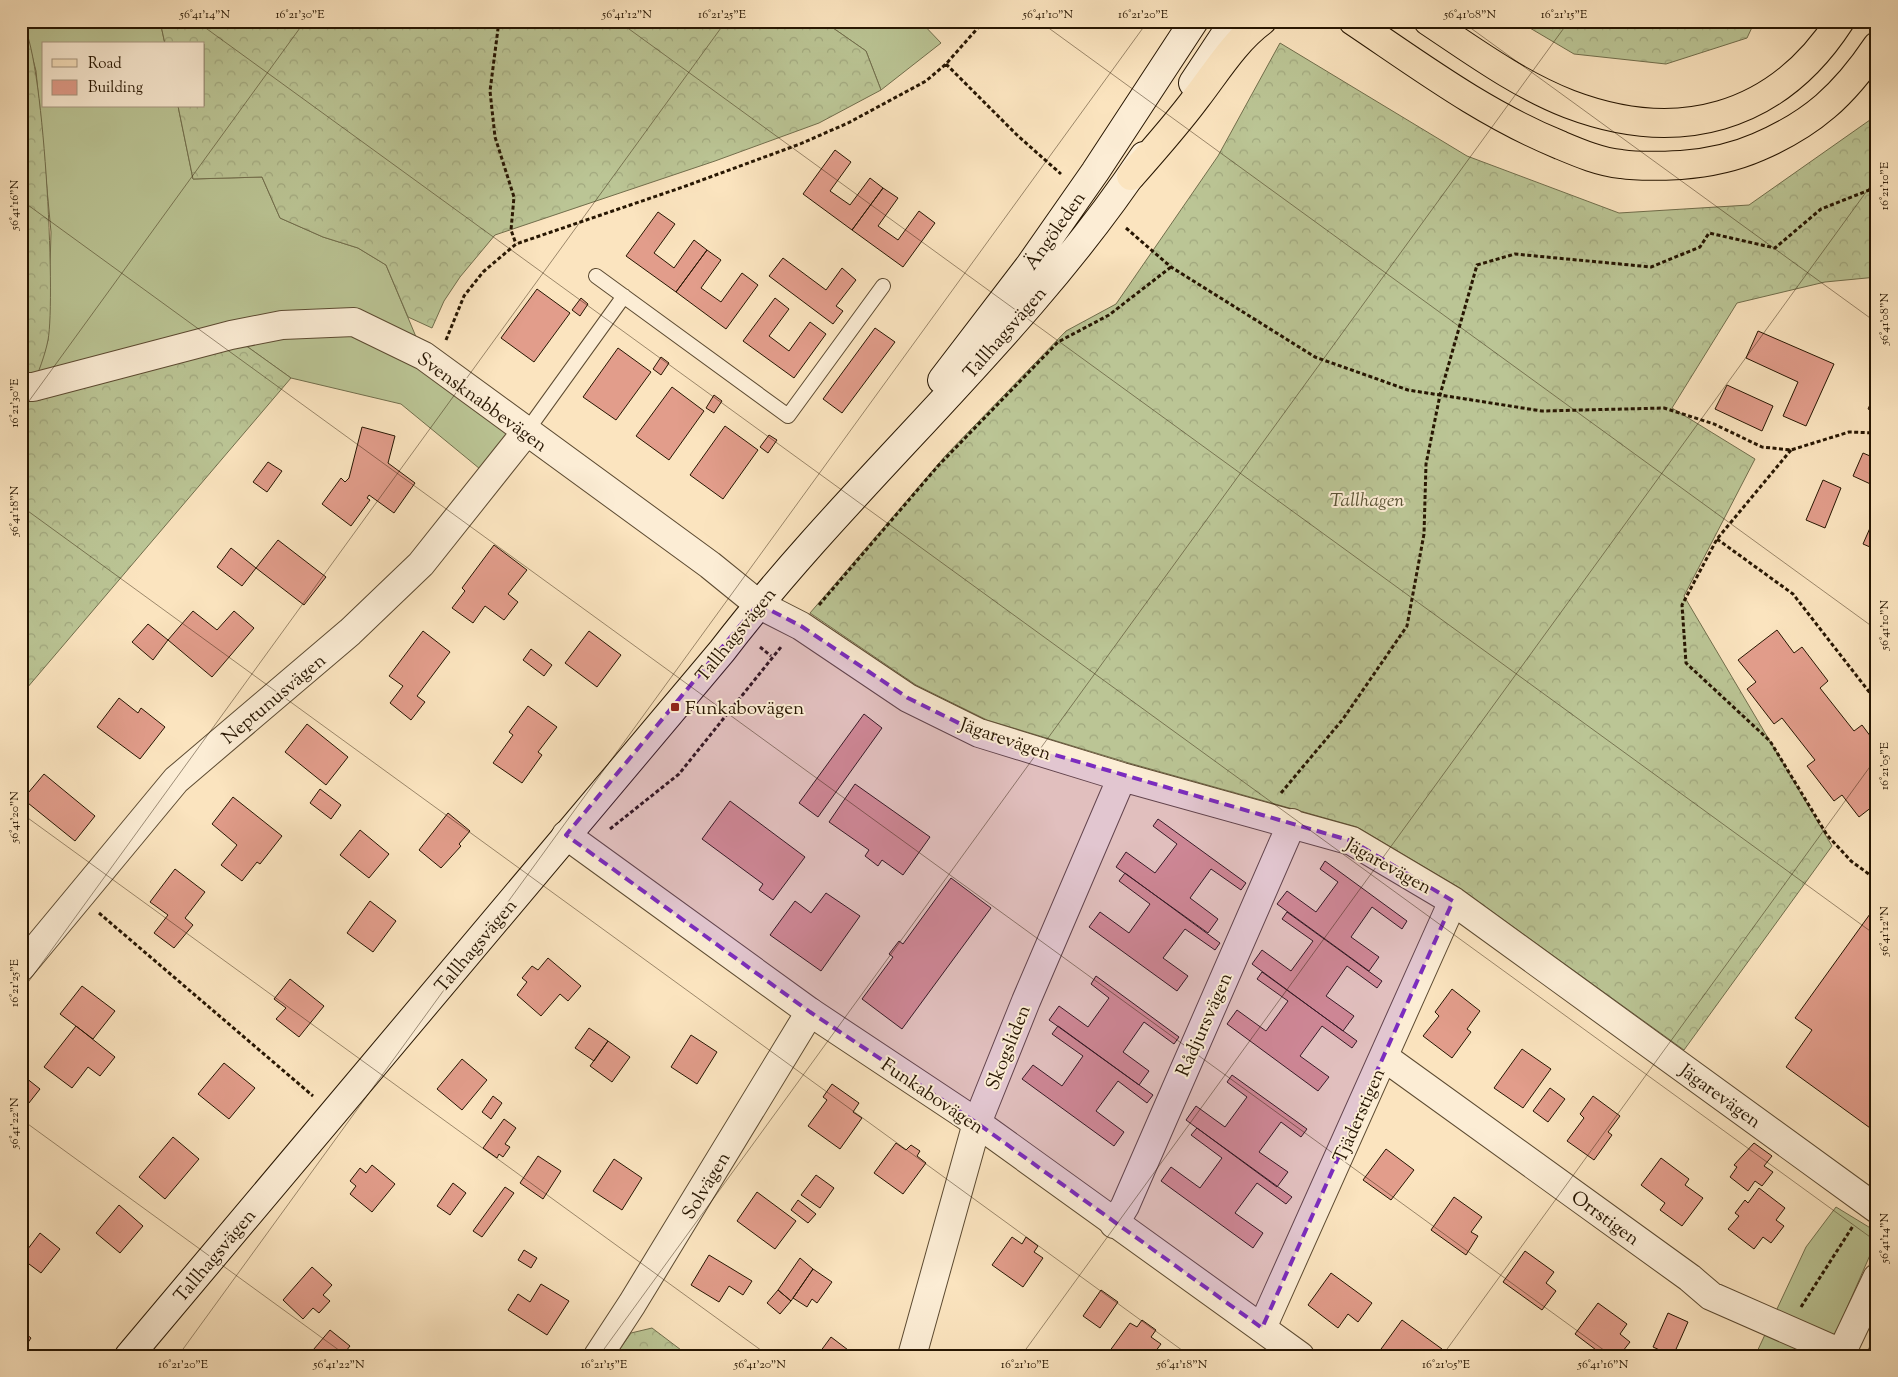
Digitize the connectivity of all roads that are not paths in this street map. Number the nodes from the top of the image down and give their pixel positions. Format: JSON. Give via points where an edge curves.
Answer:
{"nodes":[{"id":1,"x":1194,"y":21,"type":"edge"},
{"id":2,"x":1234,"y":21,"type":"edge"},
{"id":3,"x":1262,"y":21,"type":"edge"},
{"id":4,"x":1348,"y":21,"type":"edge"},
{"id":5,"x":1428,"y":21,"type":"edge"},
{"id":6,"x":1840,"y":21,"type":"edge"},
{"id":7,"x":1363,"y":28,"type":"edge"},
{"id":8,"x":1877,"y":46,"type":"edge"},
{"id":9,"x":1131,"y":176,"type":"junction"},
{"id":10,"x":596,"y":276,"type":"dead end"},
{"id":11,"x":883,"y":286,"type":"dead end"},
{"id":12,"x":624,"y":296,"type":"junction"},
{"id":13,"x":21,"y":387,"type":"edge"},
{"id":14,"x":526,"y":432,"type":"junction"},
{"id":15,"x":868,"y":480,"type":"junction"},
{"id":16,"x":758,"y":604,"type":"junction"},
{"id":17,"x":1122,"y":777,"type":"junction"},
{"id":18,"x":1292,"y":824,"type":"junction"},
{"id":19,"x":576,"y":842,"type":"junction"},
{"id":20,"x":1453,"y":901,"type":"junction"},
{"id":21,"x":21,"y":967,"type":"edge"},
{"id":22,"x":810,"y":1012,"type":"junction"},
{"id":23,"x":1384,"y":1057,"type":"junction"},
{"id":24,"x":977,"y":1123,"type":"junction"},
{"id":25,"x":1872,"y":1206,"type":"edge"},
{"id":26,"x":1114,"y":1224,"type":"junction"},
{"id":27,"x":1877,"y":1278,"type":"edge"},
{"id":28,"x":1262,"y":1328,"type":"junction"},
{"id":29,"x":1840,"y":1354,"type":"edge"},
{"id":30,"x":129,"y":1356,"type":"edge"},
{"id":31,"x":598,"y":1356,"type":"edge"},
{"id":32,"x":912,"y":1356,"type":"edge"},
{"id":33,"x":1300,"y":1356,"type":"edge"}],
"edges":[{"from":1,"to":15,"type":"street","name":"Ängöleden","via":[[1036,257]]},
{"from":2,"to":9,"type":"street","name":"Tallhagsvägen"},
{"from":3,"to":9,"type":"main road","via":[[1226,58]]},
{"from":4,"to":7,"type":"main road"},
{"from":5,"to":6,"type":"main road","via":[[1533,87],[1569,104],[1643,123],[1672,124],[1705,120],[1740,110],[1761,98],[1800,71],[1822,49]]},
{"from":7,"to":8,"type":"main road","via":[[1486,111],[1536,135],[1580,154],[1620,164],[1666,166],[1707,163],[1745,153],[1781,137],[1814,117],[1843,92]]},
{"from":9,"to":15,"type":"street","name":"Tallhagsvägen","via":[[1079,244],[965,378]]},
{"from":10,"to":12,"type":"lane"},
{"from":11,"to":12,"type":"lane","via":[[788,416]]},
{"from":12,"to":14,"type":"lane"},
{"from":13,"to":14,"type":"street","name":"Svensknabbevägen","via":[[33,387],[119,366],[231,335],[291,324],[354,322],[424,356]]},
{"from":14,"to":16,"type":"street","name":"Svensknabbevägen","via":[[710,565]]},
{"from":14,"to":21,"type":"street","name":"Neptunusvägen","via":[[421,564],[350,632],[176,780]]},
{"from":15,"to":16,"type":"street","name":"Tallhagsvägen"},
{"from":16,"to":17,"type":"street","name":"Jägarevägen","via":[[801,626],[908,698],[979,733]]},
{"from":16,"to":19,"type":"street","name":"Tallhagsvägen"},
{"from":17,"to":18,"type":"street","name":"Jägarevägen"},
{"from":17,"to":24,"type":"street","name":"Skogsliden"},
{"from":18,"to":20,"type":"street","name":"Jägarevägen","via":[[1352,841]]},
{"from":18,"to":26,"type":"street","name":"Rådjursvägen","via":[[1125,1206]]},
{"from":19,"to":22,"type":"street","name":"Funkabovägen"},
{"from":19,"to":30,"type":"street","name":"Tallhagsvägen","via":[[334,1114]]},
{"from":20,"to":23,"type":"street","name":"Tjäderstigen"},
{"from":20,"to":25,"type":"street","name":"Jägarevägen"},
{"from":22,"to":24,"type":"street","name":"Funkabovägen"},
{"from":22,"to":31,"type":"street","name":"Solvägen"},
{"from":23,"to":28,"type":"street","name":"Tjäderstigen"},
{"from":23,"to":29,"type":"street","name":"Orrstigen","via":[[1711,1296]]},
{"from":24,"to":26,"type":"street","name":"Funkabovägen"},
{"from":24,"to":32,"type":"street","name":"Skogsliden"},
{"from":26,"to":28,"type":"street","name":"Funkabovägen"},
{"from":27,"to":29,"type":"street"},
{"from":28,"to":33,"type":"street","name":"Funkabovägen"}]}
